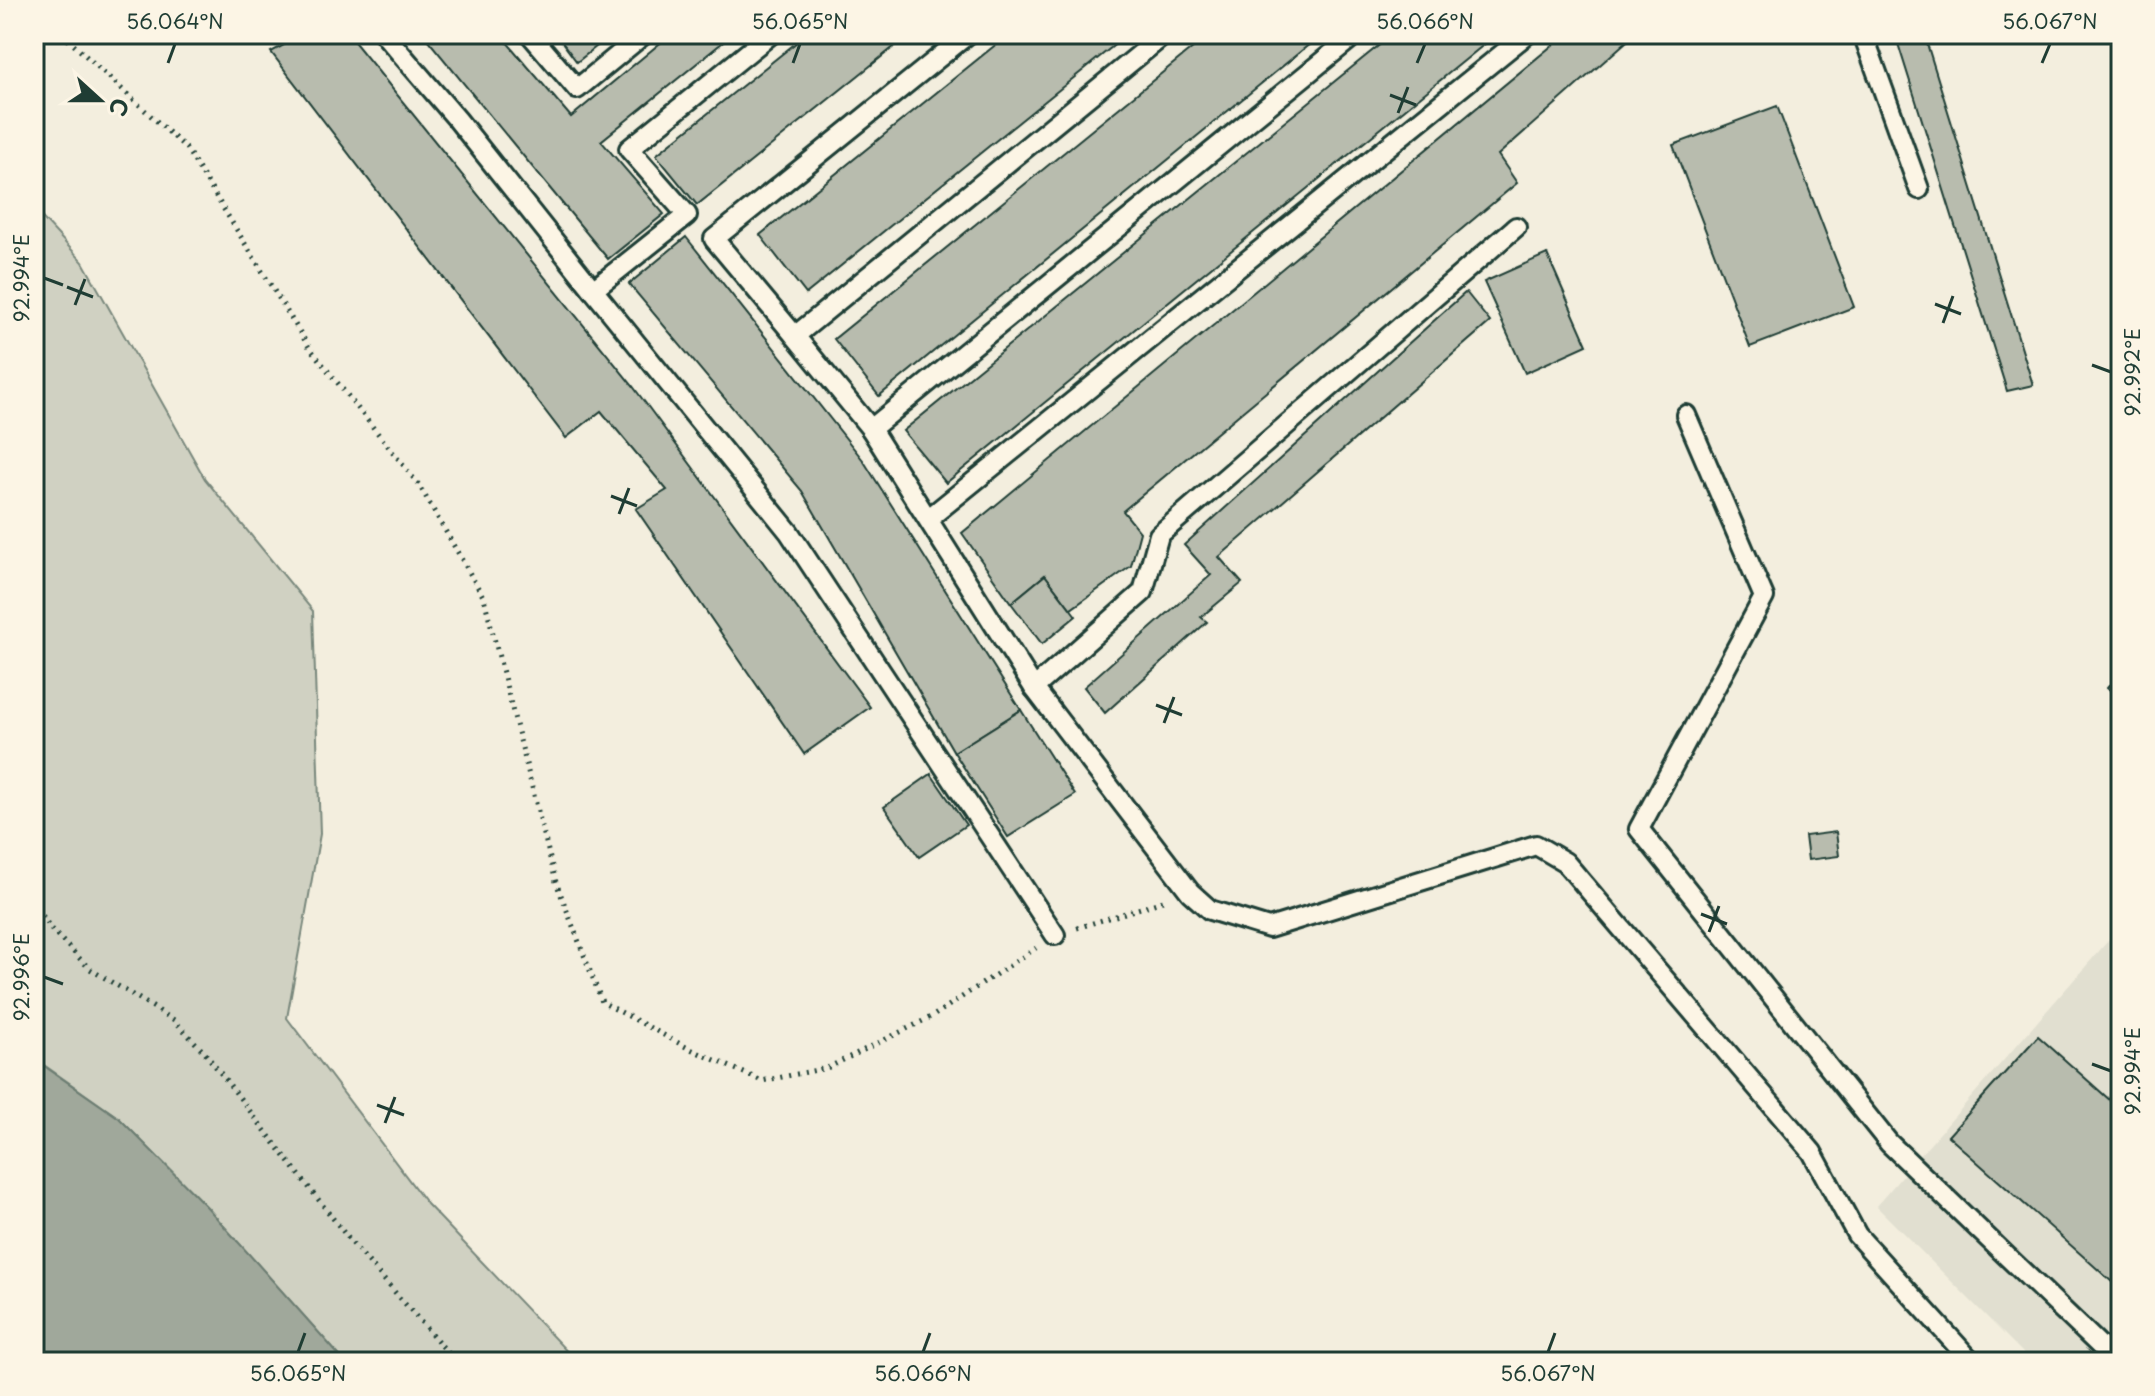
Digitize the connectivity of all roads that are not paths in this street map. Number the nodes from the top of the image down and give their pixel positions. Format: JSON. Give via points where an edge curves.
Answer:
{"nodes":[{"id":1,"x":384,"y":34,"type":"edge"},
{"id":2,"x":530,"y":34,"type":"edge"},
{"id":3,"x":644,"y":34,"type":"edge"},
{"id":4,"x":771,"y":34,"type":"edge"},
{"id":5,"x":968,"y":34,"type":"edge"},
{"id":6,"x":1165,"y":34,"type":"edge"},
{"id":7,"x":1356,"y":34,"type":"edge"},
{"id":8,"x":1527,"y":34,"type":"edge"},
{"id":9,"x":1863,"y":34,"type":"edge"},
{"id":10,"x":1919,"y":189,"type":"dead end"},
{"id":11,"x":687,"y":215,"type":"junction"},
{"id":12,"x":1516,"y":227,"type":"dead end"},
{"id":13,"x":714,"y":239,"type":"junction"},
{"id":14,"x":593,"y":290,"type":"junction"},
{"id":15,"x":795,"y":336,"type":"junction"},
{"id":16,"x":1686,"y":415,"type":"dead end"},
{"id":17,"x":871,"y":429,"type":"junction"},
{"id":18,"x":929,"y":518,"type":"junction"},
{"id":19,"x":1034,"y":688,"type":"junction"},
{"id":20,"x":1055,"y":935,"type":"road end"},
{"id":21,"x":1972,"y":1362,"type":"edge"},
{"id":22,"x":2117,"y":1362,"type":"edge"}],
"edges":[{"from":1,"to":14,"type":"lane"},
{"from":2,"to":3,"type":"lane","via":[[577,89]]},
{"from":4,"to":11,"type":"lane","via":[[629,149]]},
{"from":5,"to":13,"type":"lane"},
{"from":6,"to":15,"type":"lane"},
{"from":7,"to":17,"type":"lane"},
{"from":8,"to":18,"type":"lane"},
{"from":9,"to":10,"type":"lane"},
{"from":11,"to":13,"type":"lane"},
{"from":11,"to":14,"type":"lane"},
{"from":12,"to":19,"type":"lane","via":[[1159,535],[1143,592]]},
{"from":13,"to":15,"type":"lane"},
{"from":14,"to":20,"type":"lane","via":[[789,532]]},
{"from":15,"to":17,"type":"lane"},
{"from":16,"to":22,"type":"lane","via":[[1764,597],[1639,829],[1889,1143]]},
{"from":17,"to":18,"type":"lane"},
{"from":18,"to":19,"type":"lane"},
{"from":19,"to":21,"type":"lane","via":[[1190,892],[1210,910],[1269,928],[1536,845],[1565,862],[1812,1152],[1857,1235]]}]}
